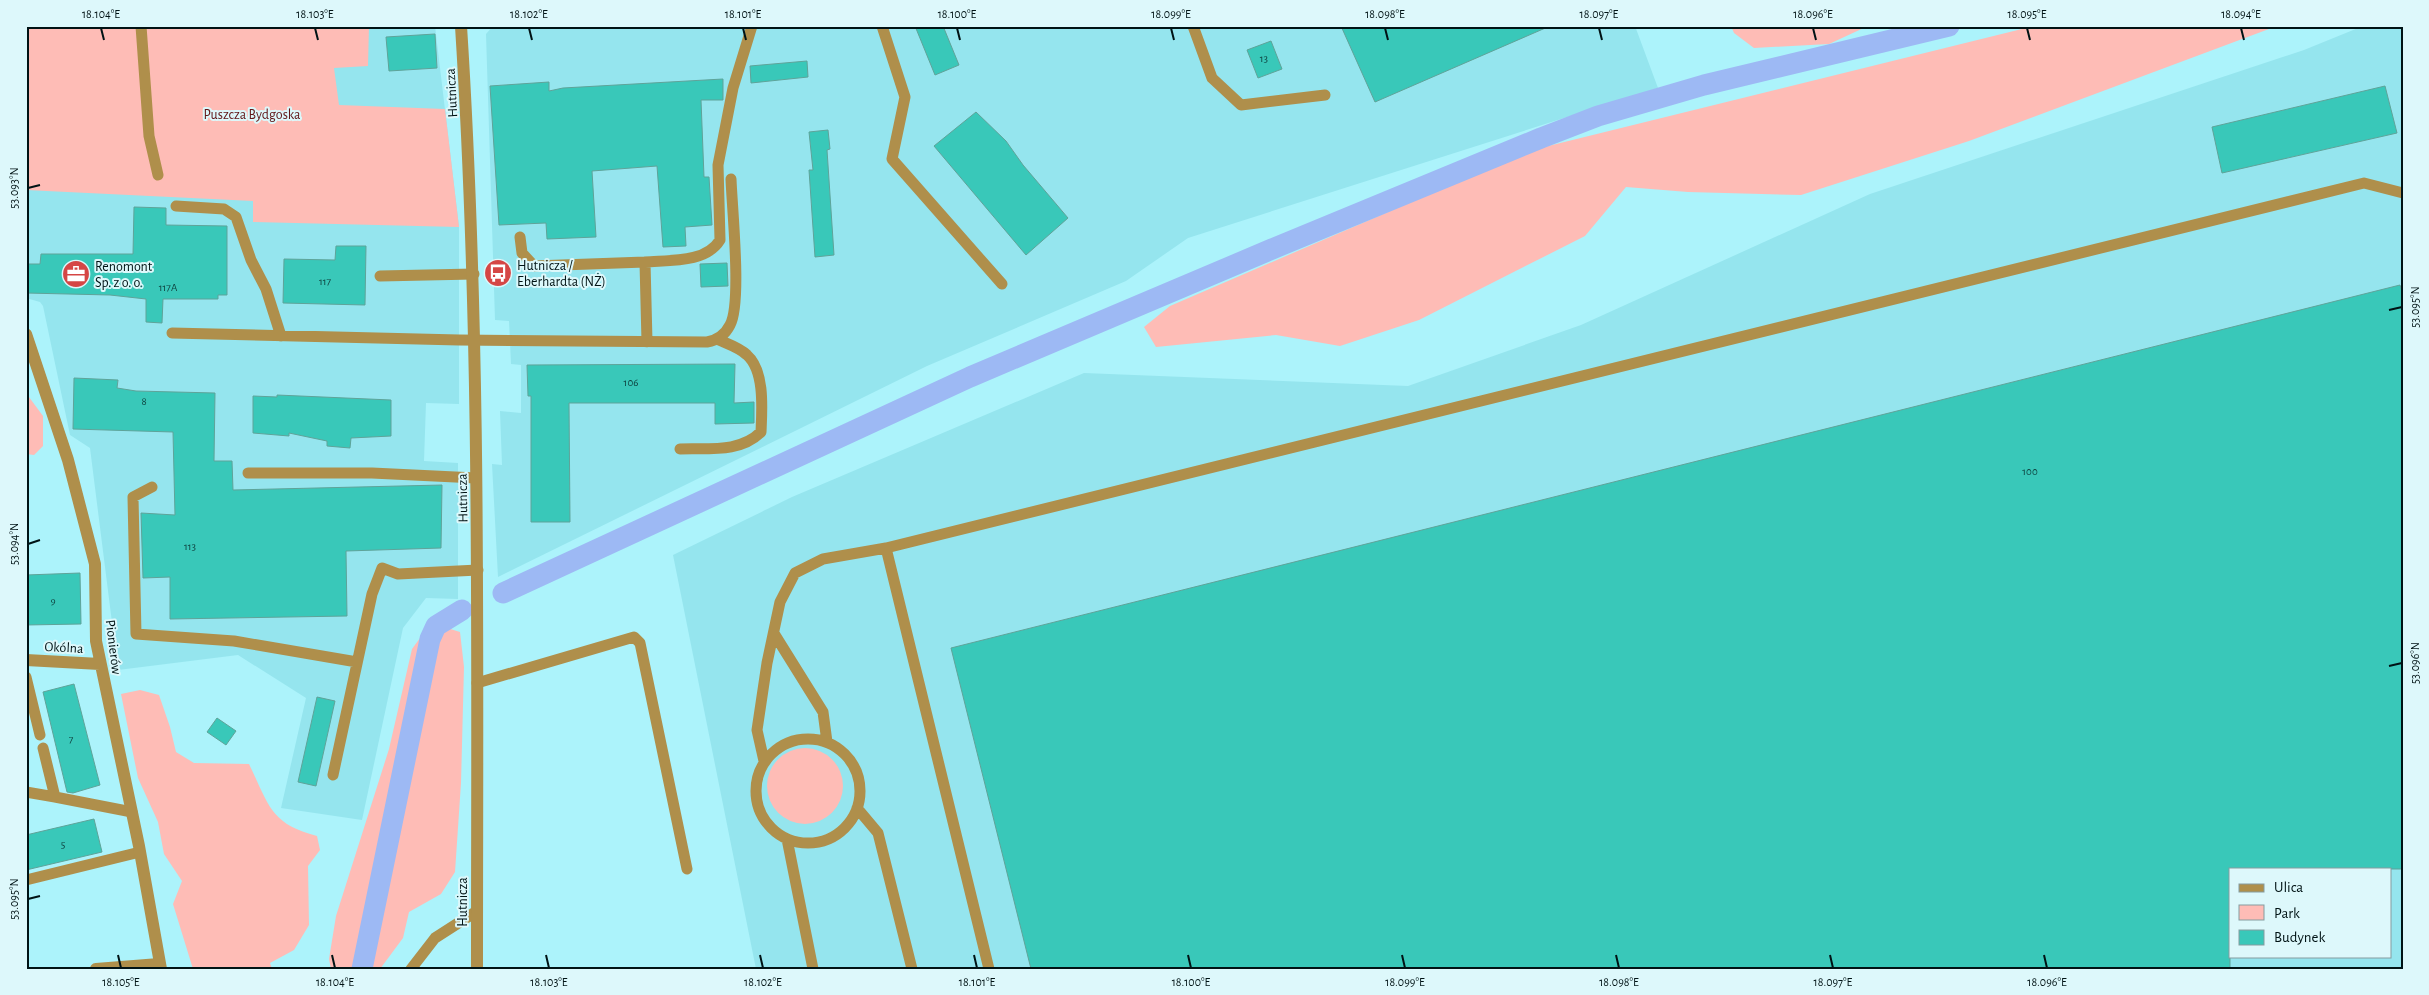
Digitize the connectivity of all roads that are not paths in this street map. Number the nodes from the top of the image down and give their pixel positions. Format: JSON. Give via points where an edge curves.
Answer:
{"nodes":[{"id":1,"x":141,"y":26,"type":"edge"},
{"id":2,"x":462,"y":26,"type":"edge"},
{"id":3,"x":752,"y":26,"type":"edge"},
{"id":4,"x":882,"y":26,"type":"edge"},
{"id":5,"x":1194,"y":26,"type":"edge"},
{"id":6,"x":1324,"y":95,"type":"dead end"},
{"id":7,"x":158,"y":175,"type":"dead end"},
{"id":8,"x":731,"y":179,"type":"dead end"},
{"id":9,"x":2403,"y":193,"type":"edge"},
{"id":10,"x":176,"y":206,"type":"dead end"},
{"id":11,"x":520,"y":237,"type":"dead end"},
{"id":12,"x":645,"y":262,"type":"junction"},
{"id":13,"x":474,"y":274,"type":"junction"},
{"id":14,"x":380,"y":276,"type":"dead end"},
{"id":15,"x":1002,"y":284,"type":"dead end"},
{"id":16,"x":172,"y":333,"type":"dead end"},
{"id":17,"x":26,"y":334,"type":"edge"},
{"id":18,"x":281,"y":336,"type":"junction"},
{"id":19,"x":719,"y":340,"type":"junction"},
{"id":20,"x":475,"y":341,"type":"junction"},
{"id":21,"x":647,"y":342,"type":"junction"},
{"id":22,"x":680,"y":449,"type":"dead end"},
{"id":23,"x":248,"y":473,"type":"dead end"},
{"id":24,"x":476,"y":478,"type":"junction"},
{"id":25,"x":152,"y":487,"type":"dead end"},
{"id":26,"x":886,"y":548,"type":"junction"},
{"id":27,"x":478,"y":570,"type":"junction"},
{"id":28,"x":775,"y":634,"type":"junction"},
{"id":29,"x":26,"y":660,"type":"edge"},
{"id":30,"x":357,"y":662,"type":"junction"},
{"id":31,"x":100,"y":664,"type":"junction"},
{"id":32,"x":26,"y":677,"type":"edge"},
{"id":33,"x":477,"y":684,"type":"junction"},
{"id":34,"x":40,"y":735,"type":"dead end"},
{"id":35,"x":827,"y":742,"type":"junction"},
{"id":36,"x":42,"y":748,"type":"dead end"},
{"id":37,"x":764,"y":760,"type":"junction"},
{"id":38,"x":333,"y":774,"type":"dead end"},
{"id":39,"x":26,"y":792,"type":"edge"},
{"id":40,"x":55,"y":797,"type":"junction"},
{"id":41,"x":857,"y":808,"type":"junction"},
{"id":42,"x":132,"y":812,"type":"junction"},
{"id":43,"x":787,"y":839,"type":"junction"},
{"id":44,"x":140,"y":852,"type":"junction"},
{"id":45,"x":687,"y":869,"type":"dead end"},
{"id":46,"x":26,"y":880,"type":"edge"},
{"id":47,"x":477,"y":912,"type":"junction"},
{"id":48,"x":160,"y":967,"type":"edge"},
{"id":49,"x":96,"y":969,"type":"edge"},
{"id":50,"x":411,"y":969,"type":"edge"},
{"id":51,"x":476,"y":969,"type":"edge"},
{"id":52,"x":813,"y":969,"type":"edge"},
{"id":53,"x":912,"y":969,"type":"edge"},
{"id":54,"x":989,"y":969,"type":"edge"}],
"edges":[{"from":1,"to":7,"type":"lane","via":[[148,136]]},
{"from":2,"to":13,"type":"street","name":"Hutnicza"},
{"from":3,"to":12,"type":"lane","via":[[733,88],[718,165],[720,240],[705,254]]},
{"from":4,"to":15,"type":"lane","via":[[905,97],[892,159]]},
{"from":5,"to":6,"type":"lane","via":[[1212,78],[1240,105]]},
{"from":8,"to":19,"type":"lane","via":[[736,301],[731,324]]},
{"from":9,"to":26,"type":"lane","via":[[2364,183]]},
{"from":10,"to":18,"type":"lane","via":[[224,209],[236,217],[251,260],[266,289]]},
{"from":11,"to":12,"type":"lane","via":[[522,253],[534,266]]},
{"from":12,"to":21,"type":"lane"},
{"from":13,"to":14,"type":"lane"},
{"from":13,"to":20,"type":"street","name":"Hutnicza"},
{"from":16,"to":18,"type":"lane"},
{"from":17,"to":31,"type":"street","name":"Pionierów","via":[[68,460],[90,539],[95,564],[94,621]]},
{"from":18,"to":20,"type":"lane"},
{"from":19,"to":21,"type":"lane"},
{"from":19,"to":22,"type":"lane","via":[[747,354],[755,365],[762,409],[761,432],[752,442],[738,447]]},
{"from":20,"to":21,"type":"lane"},
{"from":20,"to":24,"type":"street","name":"Hutnicza"},
{"from":23,"to":24,"type":"lane","via":[[372,473]]},
{"from":24,"to":27,"type":"street","name":"Hutnicza"},
{"from":25,"to":30,"type":"lane","via":[[133,497],[136,634],[234,641]]},
{"from":26,"to":28,"type":"lane","via":[[823,559],[795,573],[780,602]]},
{"from":26,"to":54,"type":"lane"},
{"from":27,"to":30,"type":"lane","via":[[398,574],[382,568],[372,594]]},
{"from":27,"to":33,"type":"street","name":"Hutnicza"},
{"from":28,"to":35,"type":"lane","via":[[823,712]]},
{"from":28,"to":37,"type":"lane","via":[[767,663],[758,730]]},
{"from":29,"to":31,"type":"street","name":"Okólna"},
{"from":30,"to":38,"type":"lane"},
{"from":31,"to":42,"type":"street","name":"Pionierów"},
{"from":32,"to":34,"type":"lane"},
{"from":33,"to":45,"type":"lane","via":[[634,637],[640,642]]},
{"from":33,"to":47,"type":"street","name":"Hutnicza"},
{"from":35,"to":37,"type":"lane","via":[[810,738],[792,740],[776,748]]},
{"from":35,"to":41,"type":"lane","via":[[854,764],[860,782]]},
{"from":36,"to":40,"type":"lane"},
{"from":37,"to":43,"type":"lane","via":[[754,792],[758,809],[766,824]]},
{"from":39,"to":40,"type":"lane"},
{"from":40,"to":42,"type":"lane"},
{"from":41,"to":43,"type":"lane","via":[[843,830],[827,840],[811,843]]},
{"from":41,"to":53,"type":"lane","via":[[878,833]]},
{"from":42,"to":44,"type":"street","name":"Pionierów"},
{"from":43,"to":52,"type":"lane"},
{"from":44,"to":46,"type":"lane"},
{"from":44,"to":48,"type":"street","name":"Pionierów"},
{"from":47,"to":50,"type":"lane","via":[[435,938]]},
{"from":47,"to":51,"type":"street","name":"Hutnicza"},
{"from":48,"to":49,"type":"street"}]}
